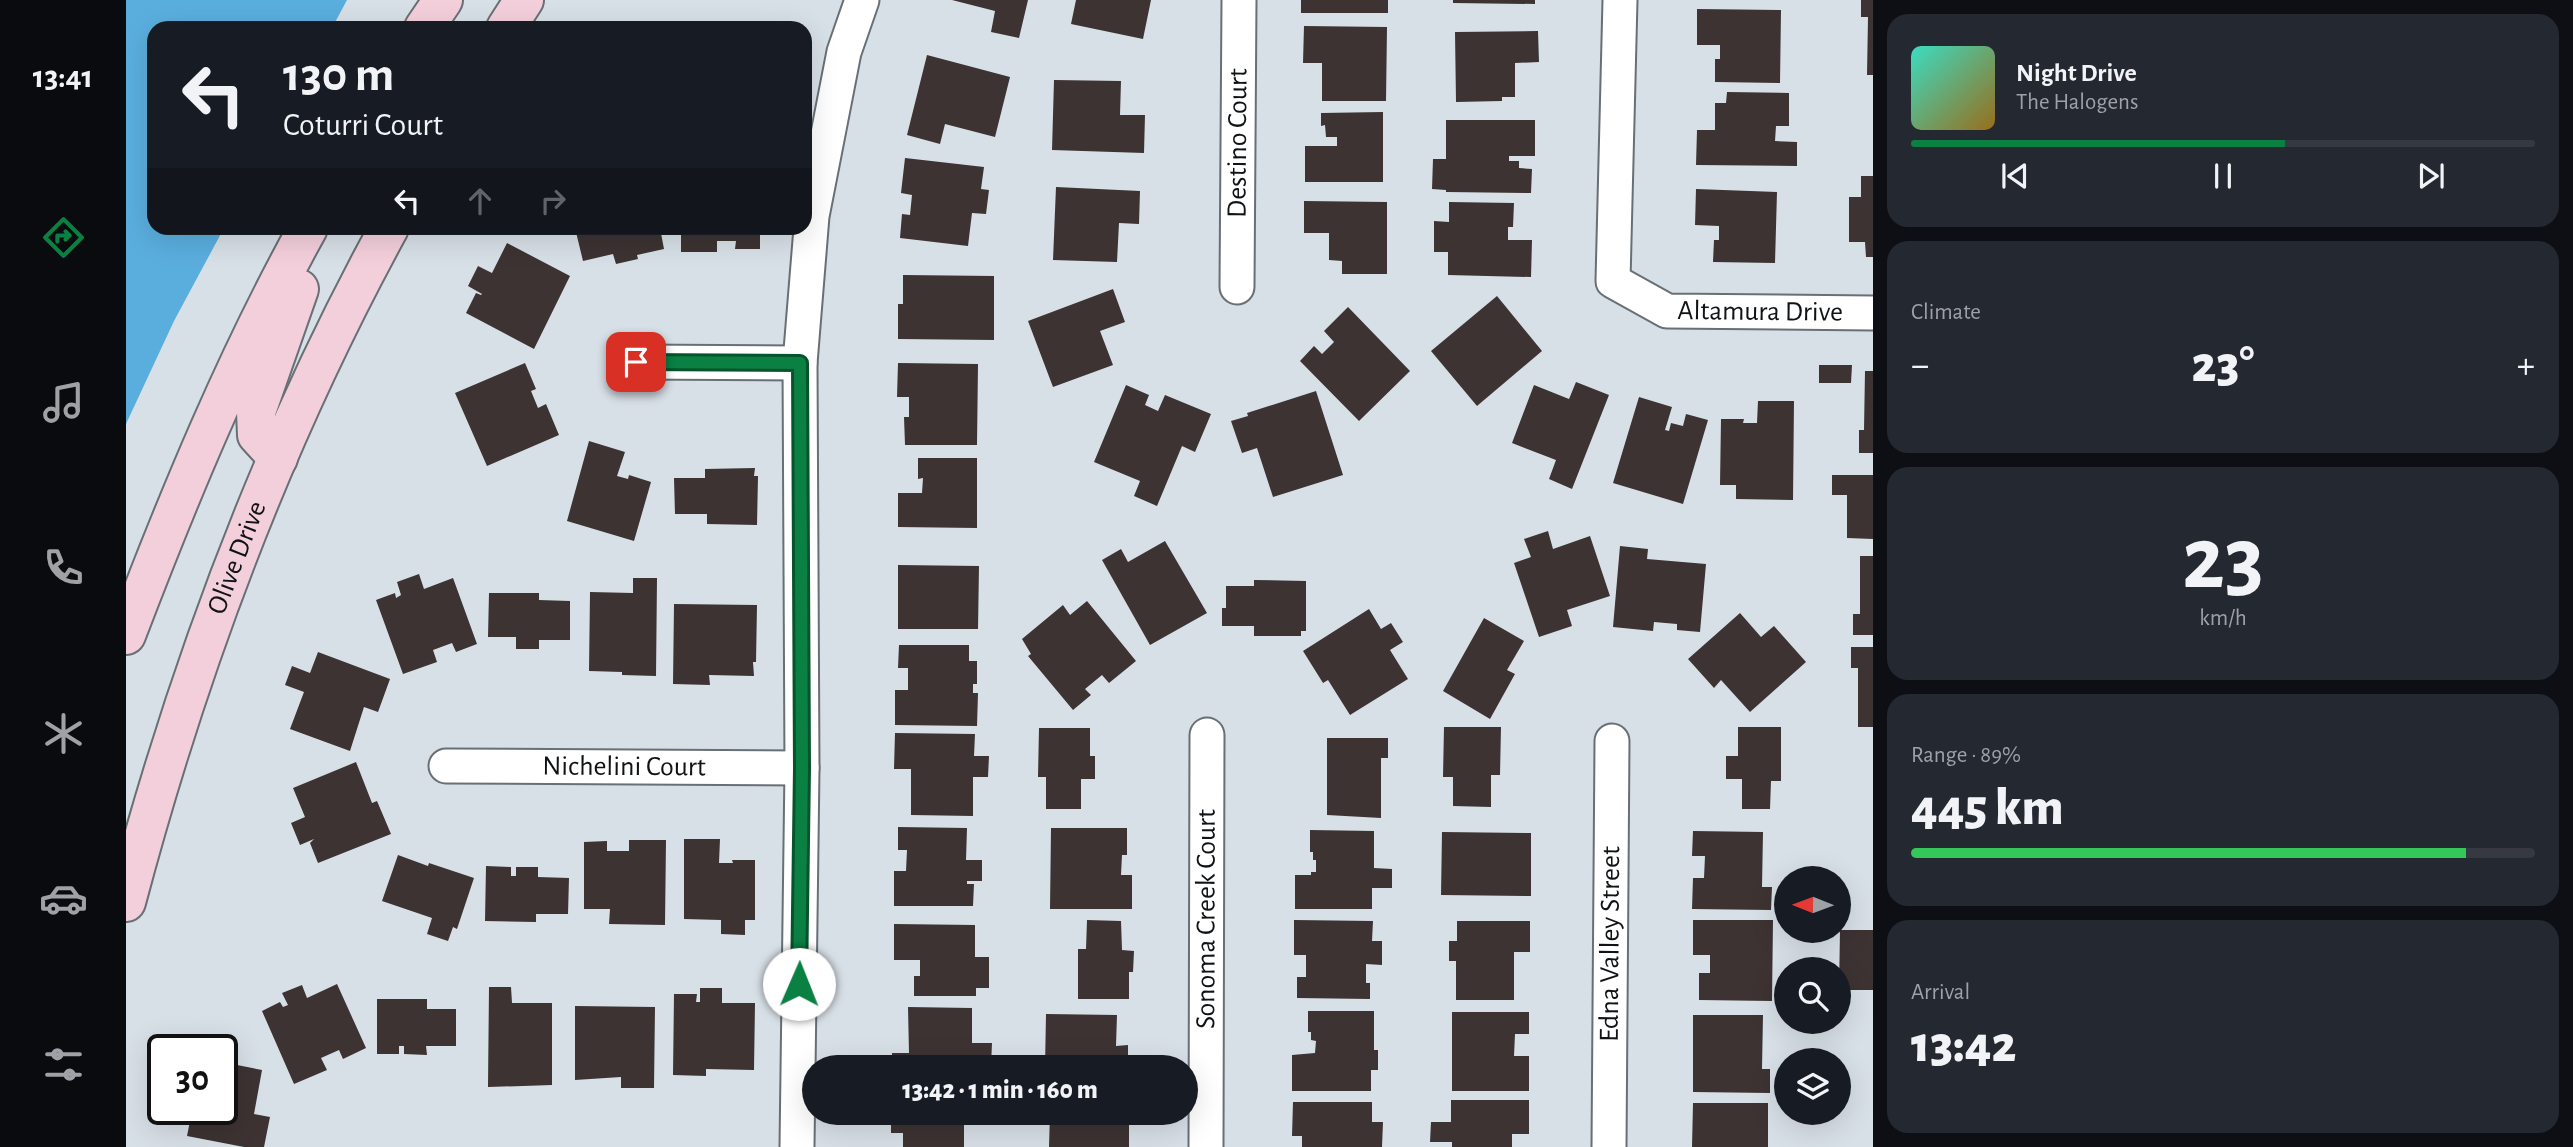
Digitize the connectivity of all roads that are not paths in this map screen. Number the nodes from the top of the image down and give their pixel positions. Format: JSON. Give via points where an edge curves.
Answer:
{"nodes":[{"id":1,"x":443,"y":0,"type":"edge"},
{"id":2,"x":524,"y":0,"type":"edge"},
{"id":3,"x":862,"y":0,"type":"edge"},
{"id":4,"x":1239,"y":0,"type":"edge"},
{"id":5,"x":1620,"y":0,"type":"edge"},
{"id":6,"x":429,"y":21,"type":"edge"},
{"id":7,"x":510,"y":21,"type":"edge"},
{"id":8,"x":812,"y":216,"type":"edge"},
{"id":9,"x":304,"y":235,"type":"edge"},
{"id":10,"x":318,"y":235,"type":"edge"},
{"id":11,"x":385,"y":235,"type":"edge"},
{"id":12,"x":810,"y":235,"type":"edge"},
{"id":13,"x":1237,"y":287,"type":"dead end"},
{"id":14,"x":1873,"y":313,"type":"edge"},
{"id":15,"x":636,"y":362,"type":"dead end"},
{"id":16,"x":800,"y":363,"type":"junction"},
{"id":17,"x":278,"y":458,"type":"junction"},
{"id":18,"x":126,"y":635,"type":"edge"},
{"id":19,"x":1207,"y":735,"type":"dead end"},
{"id":20,"x":1612,"y":741,"type":"dead end"},
{"id":21,"x":446,"y":766,"type":"dead end"},
{"id":22,"x":802,"y":768,"type":"junction"},
{"id":23,"x":126,"y":902,"type":"edge"},
{"id":24,"x":797,"y":1147,"type":"edge"},
{"id":25,"x":1206,"y":1147,"type":"edge"},
{"id":26,"x":1609,"y":1147,"type":"edge"}],
"edges":[{"from":1,"to":6,"type":"main road"},
{"from":2,"to":7,"type":"main road"},
{"from":3,"to":8,"type":"street","via":[[844,52]]},
{"from":4,"to":13,"type":"street","name":"Destino Court"},
{"from":5,"to":14,"type":"street","name":"Altamura Drive","via":[[1614,281],[1667,311]]},
{"from":9,"to":18,"type":"main road","via":[[220,402]]},
{"from":10,"to":17,"type":"main road","via":[[256,412],[257,435]]},
{"from":11,"to":17,"type":"main road","name":"Olive Drive"},
{"from":12,"to":16,"type":"street"},
{"from":15,"to":16,"type":"street"},
{"from":16,"to":22,"type":"street"},
{"from":17,"to":23,"type":"main road","name":"Olive Drive","via":[[202,647]]},
{"from":19,"to":25,"type":"street","name":"Sonoma Creek Court"},
{"from":20,"to":26,"type":"street","name":"Edna Valley Street"},
{"from":21,"to":22,"type":"street","name":"Nichelini Court"},
{"from":22,"to":24,"type":"street"}]}
